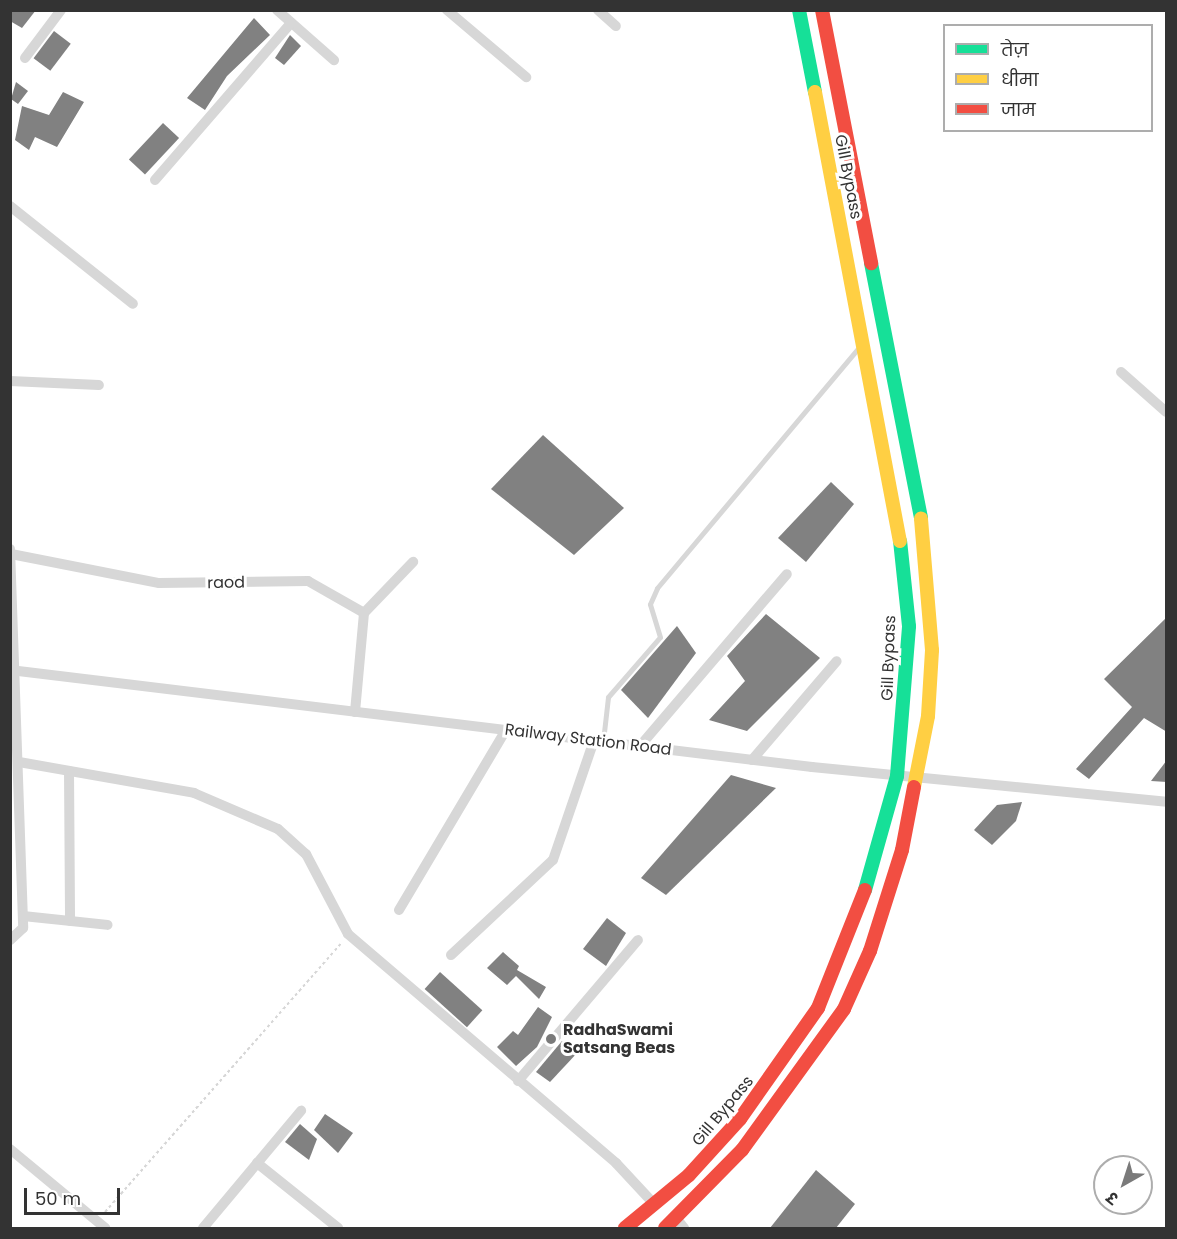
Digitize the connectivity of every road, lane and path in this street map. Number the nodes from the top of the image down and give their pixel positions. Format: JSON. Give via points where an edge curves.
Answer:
{"nodes":[{"id":1,"x":61,"y":10,"type":"edge"},
{"id":2,"x":277,"y":10,"type":"edge"},
{"id":3,"x":447,"y":10,"type":"edge"},
{"id":4,"x":598,"y":10,"type":"edge"},
{"id":5,"x":799,"y":10,"type":"edge"},
{"id":6,"x":822,"y":10,"type":"edge"},
{"id":7,"x":291,"y":23,"type":"junction"},
{"id":8,"x":616,"y":26,"type":"dead end"},
{"id":9,"x":25,"y":58,"type":"dead end"},
{"id":10,"x":334,"y":60,"type":"dead end"},
{"id":11,"x":526,"y":77,"type":"dead end"},
{"id":12,"x":155,"y":180,"type":"dead end"},
{"id":13,"x":10,"y":206,"type":"edge"},
{"id":14,"x":133,"y":304,"type":"dead end"},
{"id":15,"x":863,"y":342,"type":"junction"},
{"id":16,"x":1121,"y":372,"type":"dead end"},
{"id":17,"x":10,"y":381,"type":"edge"},
{"id":18,"x":99,"y":385,"type":"dead end"},
{"id":19,"x":1167,"y":412,"type":"edge"},
{"id":20,"x":10,"y":549,"type":"edge"},
{"id":21,"x":11,"y":554,"type":"edge"},
{"id":22,"x":414,"y":562,"type":"dead end"},
{"id":23,"x":787,"y":574,"type":"dead end"},
{"id":24,"x":364,"y":613,"type":"junction"},
{"id":25,"x":837,"y":661,"type":"dead end"},
{"id":26,"x":14,"y":670,"type":"edge"},
{"id":27,"x":355,"y":712,"type":"junction"},
{"id":28,"x":506,"y":730,"type":"junction"},
{"id":29,"x":598,"y":741,"type":"junction"},
{"id":30,"x":640,"y":746,"type":"junction"},
{"id":31,"x":752,"y":760,"type":"junction"},
{"id":32,"x":19,"y":762,"type":"junction"},
{"id":33,"x":69,"y":771,"type":"junction"},
{"id":34,"x":897,"y":776,"type":"junction"},
{"id":35,"x":918,"y":778,"type":"junction"},
{"id":36,"x":1167,"y":802,"type":"edge"},
{"id":37,"x":399,"y":910,"type":"dead end"},
{"id":38,"x":23,"y":916,"type":"junction"},
{"id":39,"x":70,"y":921,"type":"junction"},
{"id":40,"x":108,"y":926,"type":"dead end"},
{"id":41,"x":348,"y":934,"type":"junction"},
{"id":42,"x":10,"y":940,"type":"edge"},
{"id":43,"x":638,"y":940,"type":"dead end"},
{"id":44,"x":451,"y":955,"type":"dead end"},
{"id":45,"x":518,"y":1081,"type":"junction"},
{"id":46,"x":301,"y":1111,"type":"dead end"},
{"id":47,"x":10,"y":1149,"type":"edge"},
{"id":48,"x":257,"y":1163,"type":"junction"},
{"id":49,"x":655,"y":1205,"type":"junction"},
{"id":50,"x":680,"y":1223,"type":"edge"},
{"id":51,"x":101,"y":1225,"type":"edge"},
{"id":52,"x":203,"y":1228,"type":"edge"},
{"id":53,"x":338,"y":1228,"type":"edge"},
{"id":54,"x":625,"y":1228,"type":"edge"},
{"id":55,"x":665,"y":1228,"type":"edge"}],
"edges":[{"from":1,"to":9,"type":"street"},
{"from":2,"to":7,"type":"street"},
{"from":3,"to":11,"type":"street"},
{"from":4,"to":8,"type":"street"},
{"from":5,"to":15,"type":"main road","name":"Gill Bypass"},
{"from":6,"to":35,"type":"main road","name":"Gill Bypass","via":[[921,520],[932,650]]},
{"from":7,"to":10,"type":"street"},
{"from":7,"to":12,"type":"street"},
{"from":13,"to":14,"type":"street"},
{"from":15,"to":29,"type":"lane","via":[[657,588],[650,604],[660,637],[608,697]]},
{"from":15,"to":34,"type":"main road","name":"Gill Bypass","via":[[906,574],[909,626]]},
{"from":16,"to":19,"type":"street"},
{"from":17,"to":18,"type":"street"},
{"from":20,"to":21,"type":"street"},
{"from":21,"to":24,"type":"street","name":"raod","via":[[159,583],[308,581]]},
{"from":21,"to":26,"type":"street"},
{"from":22,"to":24,"type":"street"},
{"from":23,"to":30,"type":"street"},
{"from":24,"to":27,"type":"street"},
{"from":25,"to":31,"type":"street"},
{"from":26,"to":27,"type":"street","name":"Railway Station Road"},
{"from":26,"to":32,"type":"street"},
{"from":27,"to":28,"type":"street","name":"Railway Station Road"},
{"from":28,"to":29,"type":"street","name":"Railway Station Road"},
{"from":28,"to":37,"type":"street"},
{"from":29,"to":30,"type":"street","name":"Railway Station Road"},
{"from":29,"to":44,"type":"street","via":[[553,860]]},
{"from":30,"to":31,"type":"street","name":"Railway Station Road"},
{"from":31,"to":34,"type":"street","name":"Railway Station Road"},
{"from":32,"to":33,"type":"street"},
{"from":32,"to":38,"type":"street"},
{"from":33,"to":39,"type":"street"},
{"from":33,"to":41,"type":"street","via":[[194,793],[278,829],[306,854]]},
{"from":34,"to":35,"type":"street","name":"Railway Station Road"},
{"from":34,"to":49,"type":"main road","name":"Gill Bypass","via":[[864,894],[818,1008],[740,1119]]},
{"from":35,"to":36,"type":"street","name":"Railway Station Road"},
{"from":35,"to":50,"type":"main road","name":"Gill Bypass","via":[[870,951],[844,1009],[762,1125]]},
{"from":38,"to":39,"type":"street"},
{"from":38,"to":42,"type":"street","via":[[22,933]]},
{"from":39,"to":40,"type":"street"},
{"from":41,"to":45,"type":"street"},
{"from":41,"to":51,"type":"path"},
{"from":43,"to":45,"type":"street"},
{"from":45,"to":49,"type":"street","via":[[627,1173]]},
{"from":46,"to":48,"type":"street"},
{"from":47,"to":51,"type":"street"},
{"from":48,"to":52,"type":"street"},
{"from":48,"to":53,"type":"street"},
{"from":49,"to":54,"type":"main road","name":"Gill Bypass"},
{"from":50,"to":55,"type":"main road","name":"Gill Bypass"}]}
